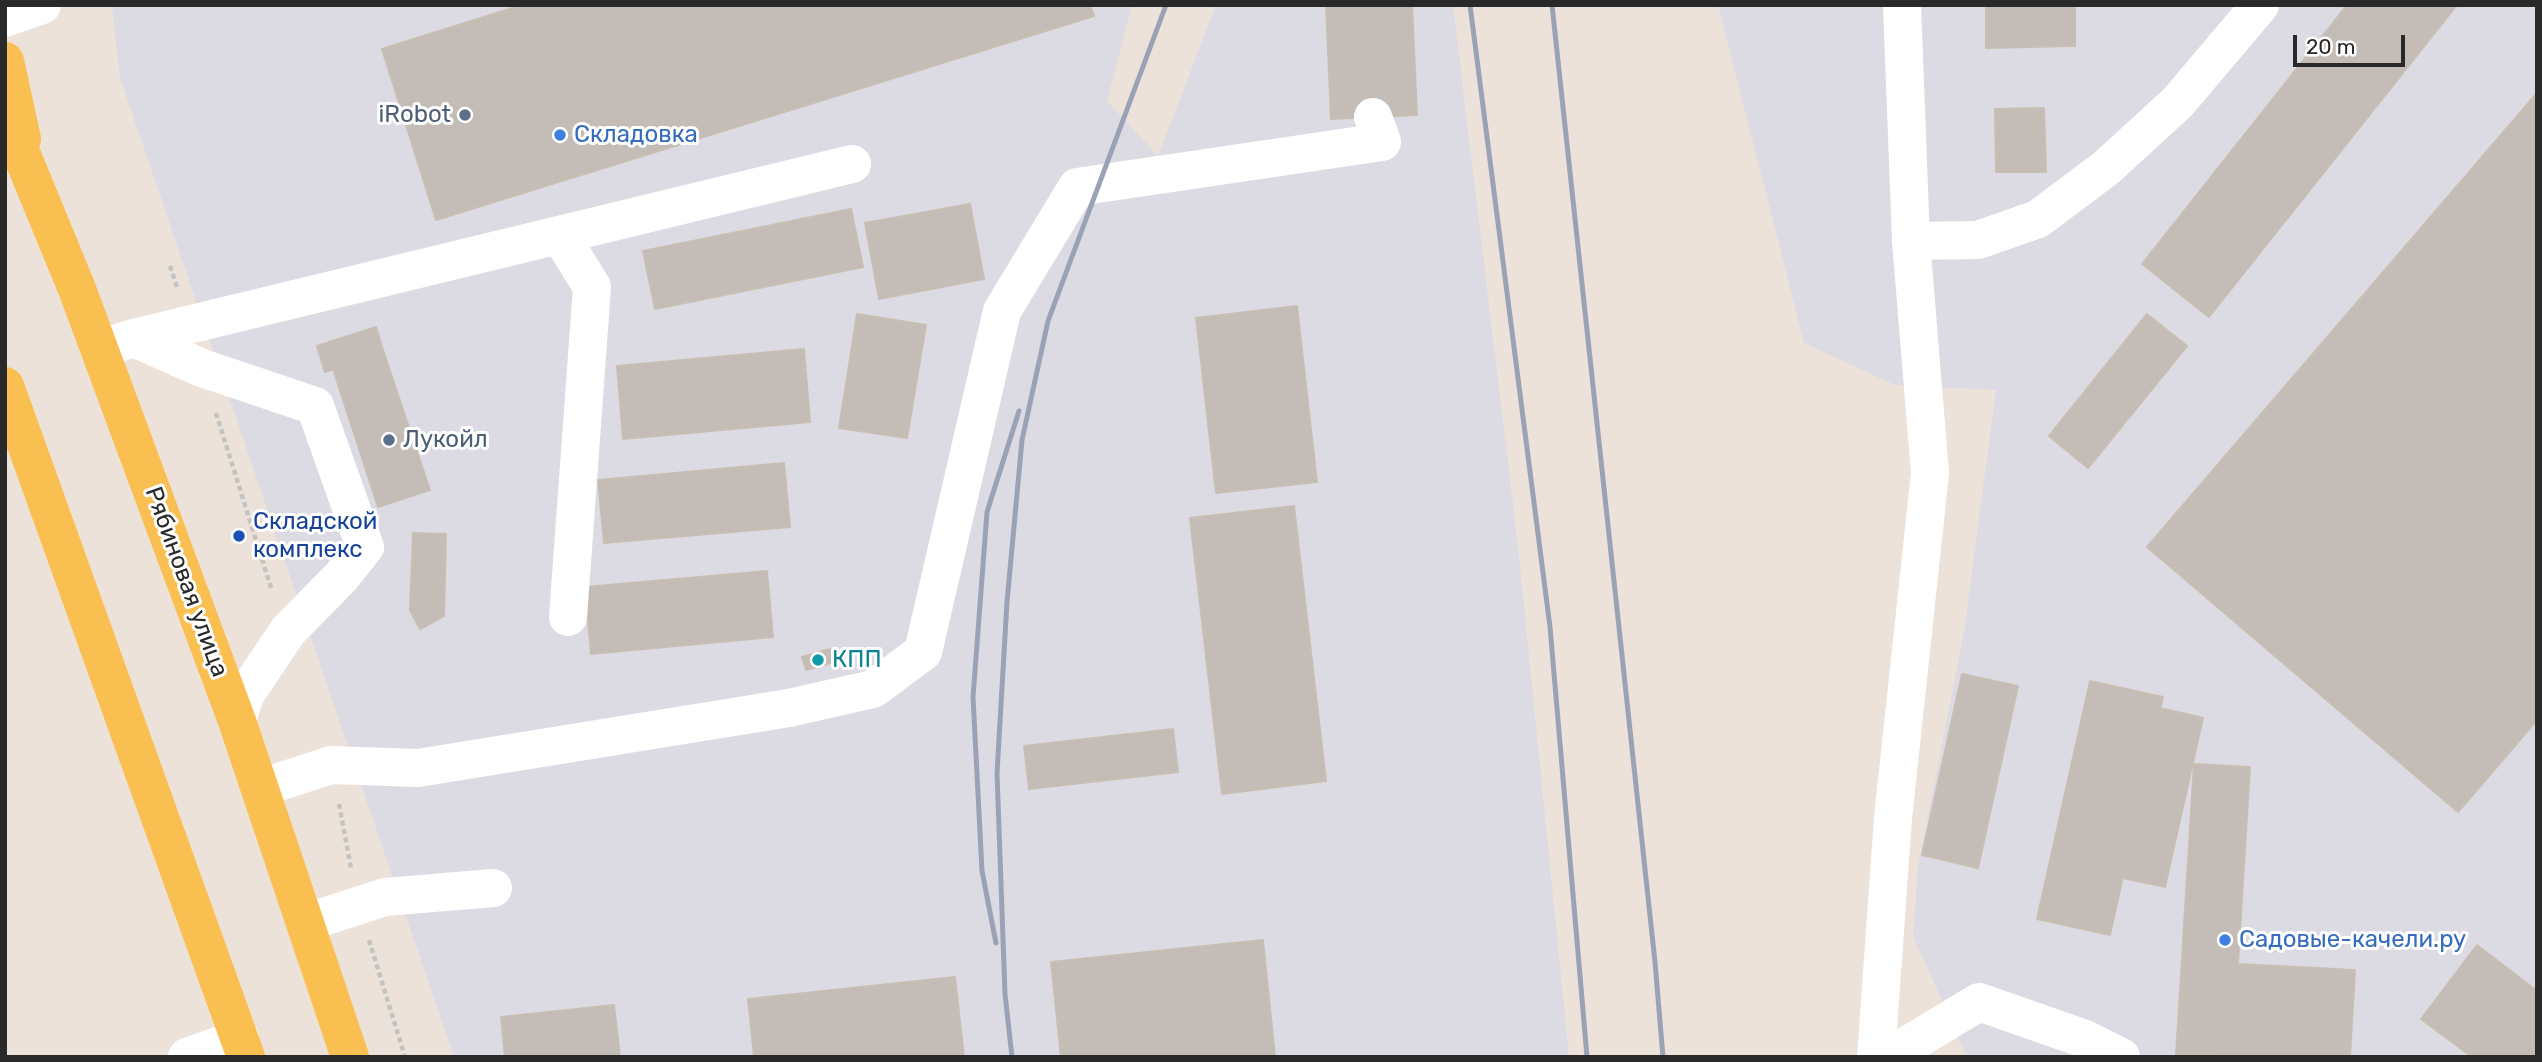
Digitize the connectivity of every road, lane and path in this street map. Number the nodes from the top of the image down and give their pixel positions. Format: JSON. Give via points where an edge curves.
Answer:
{"nodes":[{"id":1,"x":42,"y":5,"type":"edge"},
{"id":2,"x":1902,"y":5,"type":"edge"},
{"id":3,"x":2260,"y":5,"type":"edge"},
{"id":4,"x":5,"y":18,"type":"edge"},
{"id":5,"x":5,"y":61,"type":"edge"},
{"id":6,"x":5,"y":114,"type":"edge"},
{"id":7,"x":1373,"y":117,"type":"dead end"},
{"id":8,"x":852,"y":164,"type":"dead end"},
{"id":9,"x":30,"y":178,"type":"junction"},
{"id":10,"x":560,"y":235,"type":"junction"},
{"id":11,"x":1911,"y":241,"type":"junction"},
{"id":12,"x":170,"y":266,"type":"dead end"},
{"id":13,"x":188,"y":324,"type":"junction"},
{"id":14,"x":117,"y":343,"type":"junction"},
{"id":15,"x":202,"y":368,"type":"junction"},
{"id":16,"x":5,"y":386,"type":"edge"},
{"id":17,"x":272,"y":592,"type":"dead end"},
{"id":18,"x":568,"y":617,"type":"dead end"},
{"id":19,"x":237,"y":721,"type":"junction"},
{"id":20,"x":260,"y":788,"type":"junction"},
{"id":21,"x":493,"y":888,"type":"dead end"},
{"id":22,"x":305,"y":923,"type":"junction"},
{"id":23,"x":243,"y":1047,"type":"edge"},
{"id":24,"x":187,"y":1057,"type":"edge"},
{"id":25,"x":350,"y":1057,"type":"edge"},
{"id":26,"x":1876,"y":1057,"type":"edge"},
{"id":27,"x":1888,"y":1057,"type":"edge"},
{"id":28,"x":2121,"y":1057,"type":"edge"}],
"edges":[{"from":1,"to":4,"type":"lane"},
{"from":2,"to":11,"type":"lane"},
{"from":3,"to":11,"type":"lane","via":[[2178,102],[2106,168],[2038,219],[1978,240]]},
{"from":5,"to":9,"type":"main road"},
{"from":6,"to":9,"type":"main road","name":"Рябиновая улица"},
{"from":7,"to":20,"type":"lane","via":[[1382,142],[1077,187],[1002,311],[923,652],[873,689],[776,710],[418,768],[331,765]]},
{"from":8,"to":10,"type":"lane"},
{"from":9,"to":14,"type":"main road","name":"Рябиновая улица"},
{"from":10,"to":13,"type":"lane"},
{"from":10,"to":18,"type":"lane","via":[[592,288]]},
{"from":11,"to":26,"type":"lane","via":[[1930,473],[1893,818]]},
{"from":12,"to":13,"type":"path"},
{"from":13,"to":14,"type":"lane"},
{"from":14,"to":15,"type":"lane"},
{"from":14,"to":19,"type":"main road","name":"Рябиновая улица"},
{"from":15,"to":17,"type":"path"},
{"from":15,"to":19,"type":"lane","via":[[315,406],[365,547],[288,631],[245,695]]},
{"from":16,"to":23,"type":"main road"},
{"from":19,"to":20,"type":"main road","name":"Рябиновая улица"},
{"from":20,"to":22,"type":"main road","name":"Рябиновая улица"},
{"from":21,"to":22,"type":"lane","via":[[385,897]]},
{"from":22,"to":25,"type":"main road","name":"Рябиновая улица"},
{"from":23,"to":24,"type":"lane"},
{"from":27,"to":28,"type":"lane","via":[[1979,1002],[2085,1039]]}]}
